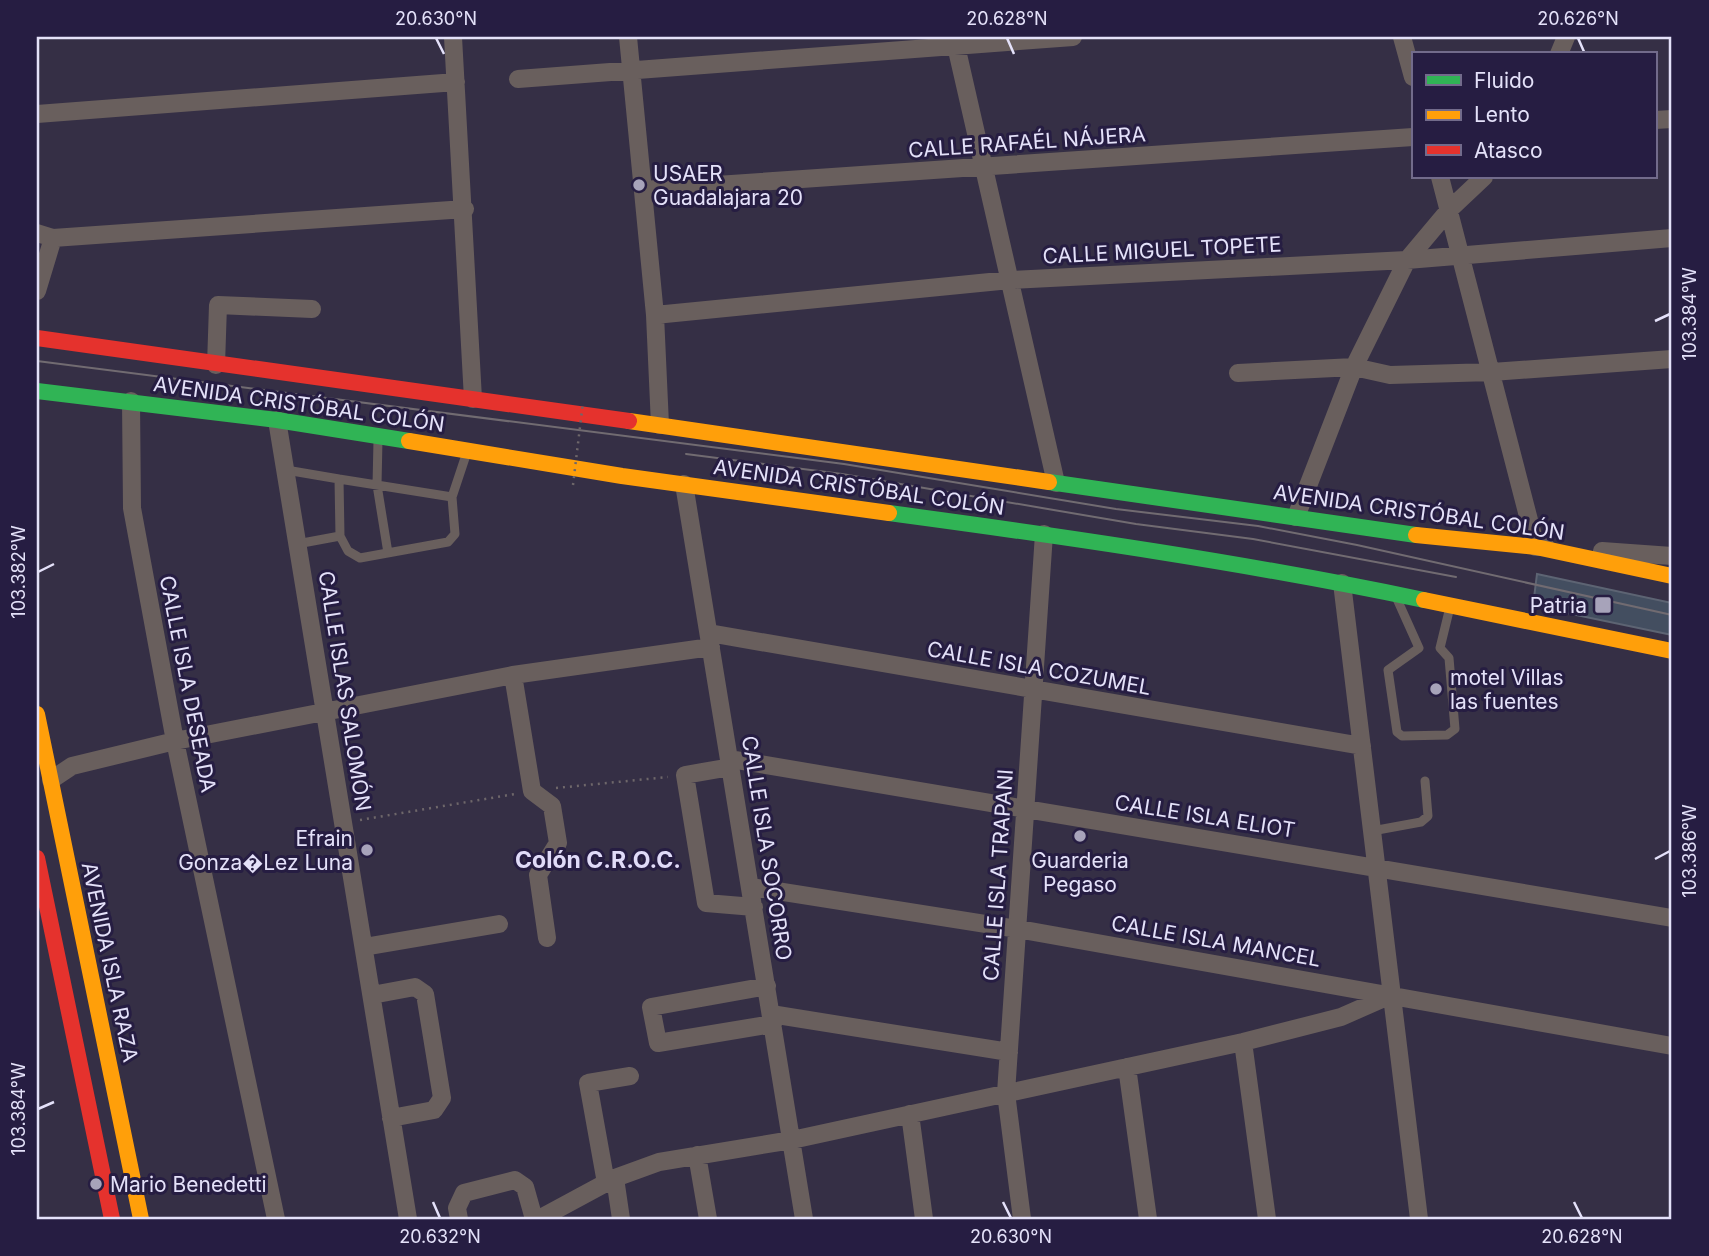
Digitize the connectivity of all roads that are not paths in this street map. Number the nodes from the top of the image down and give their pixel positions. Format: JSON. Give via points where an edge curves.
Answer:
{"nodes":[{"id":1,"x":453,"y":37,"type":"edge"},
{"id":2,"x":628,"y":37,"type":"edge"},
{"id":3,"x":1073,"y":37,"type":"edge"},
{"id":4,"x":1402,"y":37,"type":"edge"},
{"id":5,"x":955,"y":41,"type":"edge"},
{"id":6,"x":631,"y":69,"type":"junction"},
{"id":7,"x":1412,"y":73,"type":"edge"},
{"id":8,"x":518,"y":79,"type":"dead end"},
{"id":9,"x":456,"y":82,"type":"junction"},
{"id":10,"x":37,"y":114,"type":"edge"},
{"id":11,"x":1412,"y":137,"type":"edge"},
{"id":12,"x":985,"y":168,"type":"junction"},
{"id":13,"x":1440,"y":178,"type":"edge"},
{"id":14,"x":1482,"y":178,"type":"edge"},
{"id":15,"x":643,"y":190,"type":"junction"},
{"id":16,"x":464,"y":209,"type":"junction"},
{"id":17,"x":1449,"y":210,"type":"junction"},
{"id":18,"x":45,"y":235,"type":"edge"},
{"id":19,"x":1672,"y":238,"type":"edge"},
{"id":20,"x":1461,"y":254,"type":"junction"},
{"id":21,"x":1407,"y":260,"type":"junction"},
{"id":22,"x":1010,"y":280,"type":"junction"},
{"id":23,"x":37,"y":291,"type":"edge"},
{"id":24,"x":312,"y":309,"type":"dead end"},
{"id":25,"x":655,"y":315,"type":"junction"},
{"id":26,"x":37,"y":338,"type":"edge"},
{"id":27,"x":1672,"y":359,"type":"edge"},
{"id":28,"x":216,"y":365,"type":"junction"},
{"id":29,"x":1354,"y":368,"type":"junction"},
{"id":30,"x":1493,"y":372,"type":"junction"},
{"id":31,"x":1238,"y":373,"type":"dead end"},
{"id":32,"x":37,"y":391,"type":"edge"},
{"id":33,"x":474,"y":399,"type":"junction"},
{"id":34,"x":131,"y":401,"type":"junction"},
{"id":35,"x":277,"y":420,"type":"junction"},
{"id":36,"x":660,"y":425,"type":"junction"},
{"id":37,"x":379,"y":436,"type":"junction"},
{"id":38,"x":467,"y":451,"type":"junction"},
{"id":39,"x":286,"y":470,"type":"junction"},
{"id":40,"x":339,"y":479,"type":"junction"},
{"id":41,"x":1056,"y":483,"type":"junction"},
{"id":42,"x":684,"y":484,"type":"junction"},
{"id":43,"x":377,"y":485,"type":"junction"},
{"id":44,"x":452,"y":497,"type":"junction"},
{"id":45,"x":1296,"y":517,"type":"junction"},
{"id":46,"x":1044,"y":534,"type":"junction"},
{"id":47,"x":340,"y":536,"type":"junction"},
{"id":48,"x":297,"y":544,"type":"junction"},
{"id":49,"x":388,"y":553,"type":"junction"},
{"id":50,"x":1533,"y":555,"type":"junction"},
{"id":51,"x":1672,"y":556,"type":"edge"},
{"id":52,"x":1672,"y":576,"type":"edge"},
{"id":53,"x":1342,"y":583,"type":"junction"},
{"id":54,"x":1672,"y":589,"type":"edge"},
{"id":55,"x":1395,"y":594,"type":"junction"},
{"id":56,"x":1450,"y":605,"type":"junction"},
{"id":57,"x":710,"y":640,"type":"junction"},
{"id":58,"x":1672,"y":651,"type":"edge"},
{"id":59,"x":513,"y":675,"type":"junction"},
{"id":60,"x":1034,"y":691,"type":"junction"},
{"id":61,"x":326,"y":710,"type":"junction"},
{"id":62,"x":37,"y":714,"type":"edge"},
{"id":63,"x":175,"y":741,"type":"junction"},
{"id":64,"x":1362,"y":746,"type":"junction"},
{"id":65,"x":41,"y":754,"type":"edge"},
{"id":66,"x":731,"y":763,"type":"junction"},
{"id":67,"x":72,"y":766,"type":"junction"},
{"id":68,"x":1425,"y":781,"type":"dead end"},
{"id":69,"x":44,"y":782,"type":"edge"},
{"id":70,"x":1026,"y":810,"type":"junction"},
{"id":71,"x":1372,"y":831,"type":"junction"},
{"id":72,"x":37,"y":858,"type":"edge"},
{"id":73,"x":1376,"y":868,"type":"junction"},
{"id":74,"x":751,"y":887,"type":"junction"},
{"id":75,"x":754,"y":907,"type":"junction"},
{"id":76,"x":1672,"y":918,"type":"edge"},
{"id":77,"x":499,"y":924,"type":"dead end"},
{"id":78,"x":1017,"y":929,"type":"junction"},
{"id":79,"x":547,"y":938,"type":"dead end"},
{"id":80,"x":364,"y":947,"type":"junction"},
{"id":81,"x":767,"y":986,"type":"junction"},
{"id":82,"x":372,"y":995,"type":"junction"},
{"id":83,"x":1391,"y":995,"type":"junction"},
{"id":84,"x":772,"y":1019,"type":"junction"},
{"id":85,"x":1243,"y":1042,"type":"junction"},
{"id":86,"x":1672,"y":1046,"type":"edge"},
{"id":87,"x":1009,"y":1052,"type":"junction"},
{"id":88,"x":1127,"y":1067,"type":"junction"},
{"id":89,"x":630,"y":1076,"type":"dead end"},
{"id":90,"x":1006,"y":1093,"type":"junction"},
{"id":91,"x":910,"y":1114,"type":"junction"},
{"id":92,"x":391,"y":1118,"type":"junction"},
{"id":93,"x":792,"y":1140,"type":"junction"},
{"id":94,"x":697,"y":1155,"type":"junction"},
{"id":95,"x":610,"y":1181,"type":"junction"},
{"id":96,"x":112,"y":1219,"type":"edge"},
{"id":97,"x":141,"y":1219,"type":"edge"},
{"id":98,"x":276,"y":1219,"type":"edge"},
{"id":99,"x":408,"y":1219,"type":"edge"},
{"id":100,"x":459,"y":1219,"type":"edge"},
{"id":101,"x":541,"y":1219,"type":"edge"},
{"id":102,"x":621,"y":1219,"type":"edge"},
{"id":103,"x":708,"y":1219,"type":"edge"},
{"id":104,"x":804,"y":1219,"type":"edge"},
{"id":105,"x":924,"y":1219,"type":"edge"},
{"id":106,"x":1022,"y":1219,"type":"edge"},
{"id":107,"x":1149,"y":1219,"type":"edge"},
{"id":108,"x":1266,"y":1219,"type":"edge"},
{"id":109,"x":1419,"y":1219,"type":"edge"}],
"edges":[{"from":1,"to":9,"type":"street"},
{"from":2,"to":6,"type":"street"},
{"from":3,"to":5,"type":"street"},
{"from":4,"to":7,"type":"street"},
{"from":5,"to":6,"type":"street"},
{"from":5,"to":12,"type":"street"},
{"from":6,"to":8,"type":"street"},
{"from":6,"to":15,"type":"street"},
{"from":9,"to":10,"type":"street"},
{"from":9,"to":16,"type":"street"},
{"from":11,"to":12,"type":"street","name":"CALLE RAFAÉL NÁJERA"},
{"from":12,"to":15,"type":"street","name":"CALLE RAFAÉL NÁJERA"},
{"from":12,"to":22,"type":"street"},
{"from":13,"to":17,"type":"street"},
{"from":14,"to":17,"type":"street"},
{"from":15,"to":25,"type":"street"},
{"from":16,"to":18,"type":"street"},
{"from":16,"to":33,"type":"street"},
{"from":17,"to":20,"type":"street"},
{"from":17,"to":21,"type":"street"},
{"from":18,"to":23,"type":"street"},
{"from":19,"to":20,"type":"street","name":"CALLE MIGUEL TOPETE"},
{"from":20,"to":21,"type":"street","name":"CALLE MIGUEL TOPETE"},
{"from":20,"to":30,"type":"street"},
{"from":21,"to":22,"type":"street","name":"CALLE MIGUEL TOPETE"},
{"from":21,"to":29,"type":"street"},
{"from":22,"to":25,"type":"street","name":"CALLE MIGUEL TOPETE"},
{"from":22,"to":41,"type":"street"},
{"from":24,"to":28,"type":"street","via":[[218,305]]},
{"from":25,"to":36,"type":"street"},
{"from":26,"to":28,"type":"main road","name":"AVENIDA CRISTÓBAL COLÓN"},
{"from":27,"to":30,"type":"street"},
{"from":28,"to":33,"type":"main road","name":"AVENIDA CRISTÓBAL COLÓN"},
{"from":29,"to":30,"type":"street","via":[[1390,375]]},
{"from":29,"to":31,"type":"street"},
{"from":29,"to":45,"type":"street"},
{"from":30,"to":50,"type":"street"},
{"from":32,"to":34,"type":"main road","name":"AVENIDA CRISTÓBAL COLÓN"},
{"from":33,"to":36,"type":"main road","name":"AVENIDA CRISTÓBAL COLÓN"},
{"from":34,"to":35,"type":"main road","name":"AVENIDA CRISTÓBAL COLÓN"},
{"from":34,"to":63,"type":"street","name":"CALLE ISLA DESEADA","via":[[132,508]]},
{"from":35,"to":37,"type":"main road","name":"AVENIDA CRISTÓBAL COLÓN"},
{"from":35,"to":39,"type":"street","name":"CALLE ISLAS SALOMÓN"},
{"from":36,"to":41,"type":"main road","name":"AVENIDA CRISTÓBAL COLÓN"},
{"from":37,"to":38,"type":"main road","name":"AVENIDA CRISTÓBAL COLÓN"},
{"from":37,"to":43,"type":"lane"},
{"from":38,"to":42,"type":"main road","name":"AVENIDA CRISTÓBAL COLÓN"},
{"from":38,"to":44,"type":"lane"},
{"from":39,"to":40,"type":"lane"},
{"from":39,"to":48,"type":"street","name":"CALLE ISLAS SALOMÓN"},
{"from":40,"to":43,"type":"lane"},
{"from":40,"to":47,"type":"lane"},
{"from":41,"to":45,"type":"main road","name":"AVENIDA CRISTÓBAL COLÓN"},
{"from":42,"to":46,"type":"main road","name":"AVENIDA CRISTÓBAL COLÓN"},
{"from":42,"to":57,"type":"street","name":"CALLE ISLA SOCORRO"},
{"from":43,"to":44,"type":"lane"},
{"from":43,"to":49,"type":"lane"},
{"from":44,"to":49,"type":"lane","via":[[455,534],[448,542]]},
{"from":45,"to":50,"type":"main road","name":"AVENIDA CRISTÓBAL COLÓN","via":[[1393,533],[1467,553]]},
{"from":46,"to":53,"type":"main road","name":"AVENIDA CRISTÓBAL COLÓN"},
{"from":46,"to":60,"type":"street","name":"CALLE ISLA TRAPANI"},
{"from":47,"to":48,"type":"lane"},
{"from":47,"to":49,"type":"lane","via":[[348,551],[360,558]]},
{"from":48,"to":61,"type":"street","name":"CALLE ISLAS SALOMÓN"},
{"from":50,"to":51,"type":"street"},
{"from":50,"to":52,"type":"main road","name":"AVENIDA CRISTÓBAL COLÓN"},
{"from":50,"to":54,"type":"main road"},
{"from":53,"to":55,"type":"main road","name":"AVENIDA CRISTÓBAL COLÓN"},
{"from":53,"to":64,"type":"street"},
{"from":55,"to":56,"type":"main road","name":"AVENIDA CRISTÓBAL COLÓN"},
{"from":55,"to":56,"type":"lane","via":[[1419,648],[1388,670],[1397,732],[1402,736],[1447,735],[1455,729],[1449,658],[1440,648]]},
{"from":56,"to":58,"type":"main road","name":"AVENIDA CRISTÓBAL COLÓN"},
{"from":57,"to":59,"type":"street","name":"CALLE ISLA COZUMEL"},
{"from":57,"to":60,"type":"street","name":"CALLE ISLA COZUMEL"},
{"from":57,"to":66,"type":"street","name":"CALLE ISLA SOCORRO"},
{"from":59,"to":61,"type":"street","name":"CALLE ISLA COZUMEL"},
{"from":59,"to":79,"type":"street","via":[[532,791],[552,806],[558,843],[538,875]]},
{"from":60,"to":64,"type":"street","name":"CALLE ISLA COZUMEL"},
{"from":60,"to":70,"type":"street","name":"CALLE ISLA TRAPANI"},
{"from":61,"to":63,"type":"street","name":"CALLE ISLA COZUMEL"},
{"from":61,"to":80,"type":"street","name":"CALLE ISLAS SALOMÓN"},
{"from":62,"to":65,"type":"main road","name":"AVENIDA ISLA RAZA"},
{"from":63,"to":67,"type":"street","name":"CALLE ISLA COZUMEL"},
{"from":63,"to":98,"type":"street","name":"CALLE ISLA DESEADA"},
{"from":64,"to":71,"type":"street"},
{"from":65,"to":67,"type":"street"},
{"from":65,"to":69,"type":"main road","name":"AVENIDA ISLA RAZA"},
{"from":66,"to":70,"type":"street","name":"CALLE ISLA ELIOT"},
{"from":66,"to":74,"type":"street","name":"CALLE ISLA SOCORRO"},
{"from":66,"to":75,"type":"street","name":"CALLE ISLA ELIOT","via":[[685,775],[706,903]]},
{"from":67,"to":69,"type":"street","name":"CALLE ISLA COZUMEL"},
{"from":68,"to":71,"type":"lane","via":[[1428,816],[1421,822]]},
{"from":69,"to":97,"type":"main road","name":"AVENIDA ISLA RAZA"},
{"from":70,"to":73,"type":"street","name":"CALLE ISLA ELIOT"},
{"from":70,"to":78,"type":"street","name":"CALLE ISLA TRAPANI"},
{"from":71,"to":73,"type":"street"},
{"from":72,"to":96,"type":"main road"},
{"from":73,"to":76,"type":"street","name":"CALLE ISLA ELIOT"},
{"from":73,"to":83,"type":"street"},
{"from":74,"to":75,"type":"street","name":"CALLE ISLA SOCORRO"},
{"from":74,"to":78,"type":"street","name":"CALLE ISLA MANCEL"},
{"from":75,"to":81,"type":"street","name":"CALLE ISLA SOCORRO"},
{"from":77,"to":80,"type":"street"},
{"from":78,"to":83,"type":"street","name":"CALLE ISLA MANCEL"},
{"from":78,"to":87,"type":"street","name":"CALLE ISLA TRAPANI"},
{"from":80,"to":82,"type":"street","name":"CALLE ISLAS SALOMÓN"},
{"from":81,"to":84,"type":"street","name":"CALLE ISLA SOCORRO"},
{"from":81,"to":84,"type":"street","via":[[651,1007],[658,1043]]},
{"from":82,"to":92,"type":"street","name":"CALLE ISLAS SALOMÓN"},
{"from":82,"to":92,"type":"street","via":[[415,988],[425,994],[442,1098],[433,1110]]},
{"from":83,"to":85,"type":"street","via":[[1341,1017]]},
{"from":83,"to":86,"type":"street","name":"CALLE ISLA MANCEL"},
{"from":83,"to":109,"type":"street"},
{"from":84,"to":87,"type":"street"},
{"from":84,"to":93,"type":"street","name":"CALLE ISLA SOCORRO"},
{"from":85,"to":88,"type":"street"},
{"from":85,"to":108,"type":"street"},
{"from":87,"to":90,"type":"street","name":"CALLE ISLA TRAPANI"},
{"from":88,"to":90,"type":"street"},
{"from":88,"to":107,"type":"street"},
{"from":89,"to":95,"type":"street","via":[[588,1083]]},
{"from":90,"to":91,"type":"street"},
{"from":90,"to":106,"type":"street","name":"CALLE ISLA TRAPANI"},
{"from":91,"to":93,"type":"street"},
{"from":91,"to":105,"type":"street"},
{"from":92,"to":99,"type":"street","name":"CALLE ISLAS SALOMÓN"},
{"from":93,"to":94,"type":"street"},
{"from":93,"to":104,"type":"street","name":"CALLE ISLA SOCORRO"},
{"from":94,"to":95,"type":"street","via":[[659,1162]]},
{"from":94,"to":103,"type":"street"},
{"from":95,"to":101,"type":"street"},
{"from":95,"to":102,"type":"street"},
{"from":100,"to":101,"type":"street","via":[[457,1208],[464,1193],[515,1180],[525,1187]]}]}
